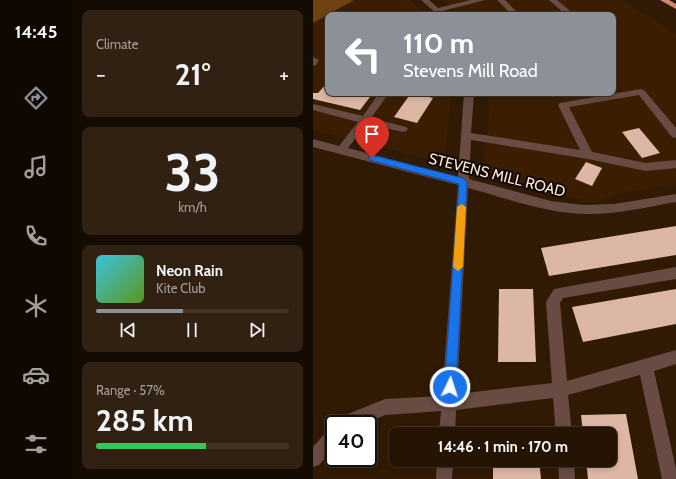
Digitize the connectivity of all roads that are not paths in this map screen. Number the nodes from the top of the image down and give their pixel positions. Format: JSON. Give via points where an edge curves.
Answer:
{"nodes":[{"id":1,"x":425,"y":0,"type":"edge"},
{"id":2,"x":481,"y":0,"type":"edge"},
{"id":3,"x":501,"y":0,"type":"edge"},
{"id":4,"x":553,"y":0,"type":"edge"},
{"id":5,"x":664,"y":0,"type":"edge"},
{"id":6,"x":676,"y":6,"type":"edge"},
{"id":7,"x":438,"y":12,"type":"edge"},
{"id":8,"x":442,"y":12,"type":"edge"},
{"id":9,"x":513,"y":12,"type":"edge"},
{"id":10,"x":567,"y":12,"type":"edge"},
{"id":11,"x":382,"y":96,"type":"edge"},
{"id":12,"x":469,"y":96,"type":"edge"},
{"id":13,"x":313,"y":107,"type":"edge"},
{"id":14,"x":365,"y":120,"type":"junction"},
{"id":15,"x":403,"y":128,"type":"dead end"},
{"id":16,"x":676,"y":135,"type":"edge"},
{"id":17,"x":466,"y":136,"type":"junction"},
{"id":18,"x":313,"y":143,"type":"edge"},
{"id":19,"x":341,"y":150,"type":"junction"},
{"id":20,"x":588,"y":155,"type":"junction"},
{"id":21,"x":676,"y":164,"type":"edge"},
{"id":22,"x":463,"y":182,"type":"junction"},
{"id":23,"x":676,"y":198,"type":"edge"},
{"id":24,"x":676,"y":273,"type":"edge"},
{"id":25,"x":676,"y":357,"type":"edge"},
{"id":26,"x":645,"y":365,"type":"junction"},
{"id":27,"x":561,"y":390,"type":"junction"},
{"id":28,"x":449,"y":403,"type":"junction"},
{"id":29,"x":366,"y":415,"type":"edge"},
{"id":30,"x":447,"y":427,"type":"edge"},
{"id":31,"x":564,"y":427,"type":"edge"},
{"id":32,"x":325,"y":446,"type":"edge"},
{"id":33,"x":313,"y":459,"type":"edge"},
{"id":34,"x":445,"y":467,"type":"edge"},
{"id":35,"x":566,"y":467,"type":"edge"},
{"id":36,"x":444,"y":479,"type":"edge"},
{"id":37,"x":567,"y":479,"type":"edge"},
{"id":38,"x":670,"y":479,"type":"edge"}],
"edges":[{"from":1,"to":7,"type":"street"},
{"from":2,"to":8,"type":"street"},
{"from":3,"to":9,"type":"street"},
{"from":4,"to":10,"type":"street"},
{"from":5,"to":6,"type":"highway"},
{"from":11,"to":14,"type":"street"},
{"from":12,"to":17,"type":"street"},
{"from":13,"to":14,"type":"street"},
{"from":14,"to":15,"type":"street"},
{"from":14,"to":19,"type":"street"},
{"from":16,"to":20,"type":"street","via":[[641,92],[563,105]]},
{"from":17,"to":20,"type":"street"},
{"from":17,"to":22,"type":"street"},
{"from":18,"to":19,"type":"street","name":"STEVENS MILL ROAD"},
{"from":19,"to":22,"type":"street","name":"STEVENS MILL ROAD"},
{"from":20,"to":21,"type":"street","via":[[646,167]]},
{"from":22,"to":23,"type":"street","name":"STEVENS MILL ROAD","via":[[583,211],[605,210]]},
{"from":22,"to":28,"type":"street"},
{"from":24,"to":27,"type":"street","via":[[559,293],[553,302]]},
{"from":25,"to":26,"type":"street"},
{"from":26,"to":27,"type":"street"},
{"from":26,"to":38,"type":"street"},
{"from":27,"to":28,"type":"street"},
{"from":27,"to":31,"type":"street"},
{"from":28,"to":29,"type":"street","via":[[385,407]]},
{"from":28,"to":30,"type":"street"},
{"from":32,"to":33,"type":"street"},
{"from":34,"to":36,"type":"street"},
{"from":35,"to":37,"type":"street"}]}
